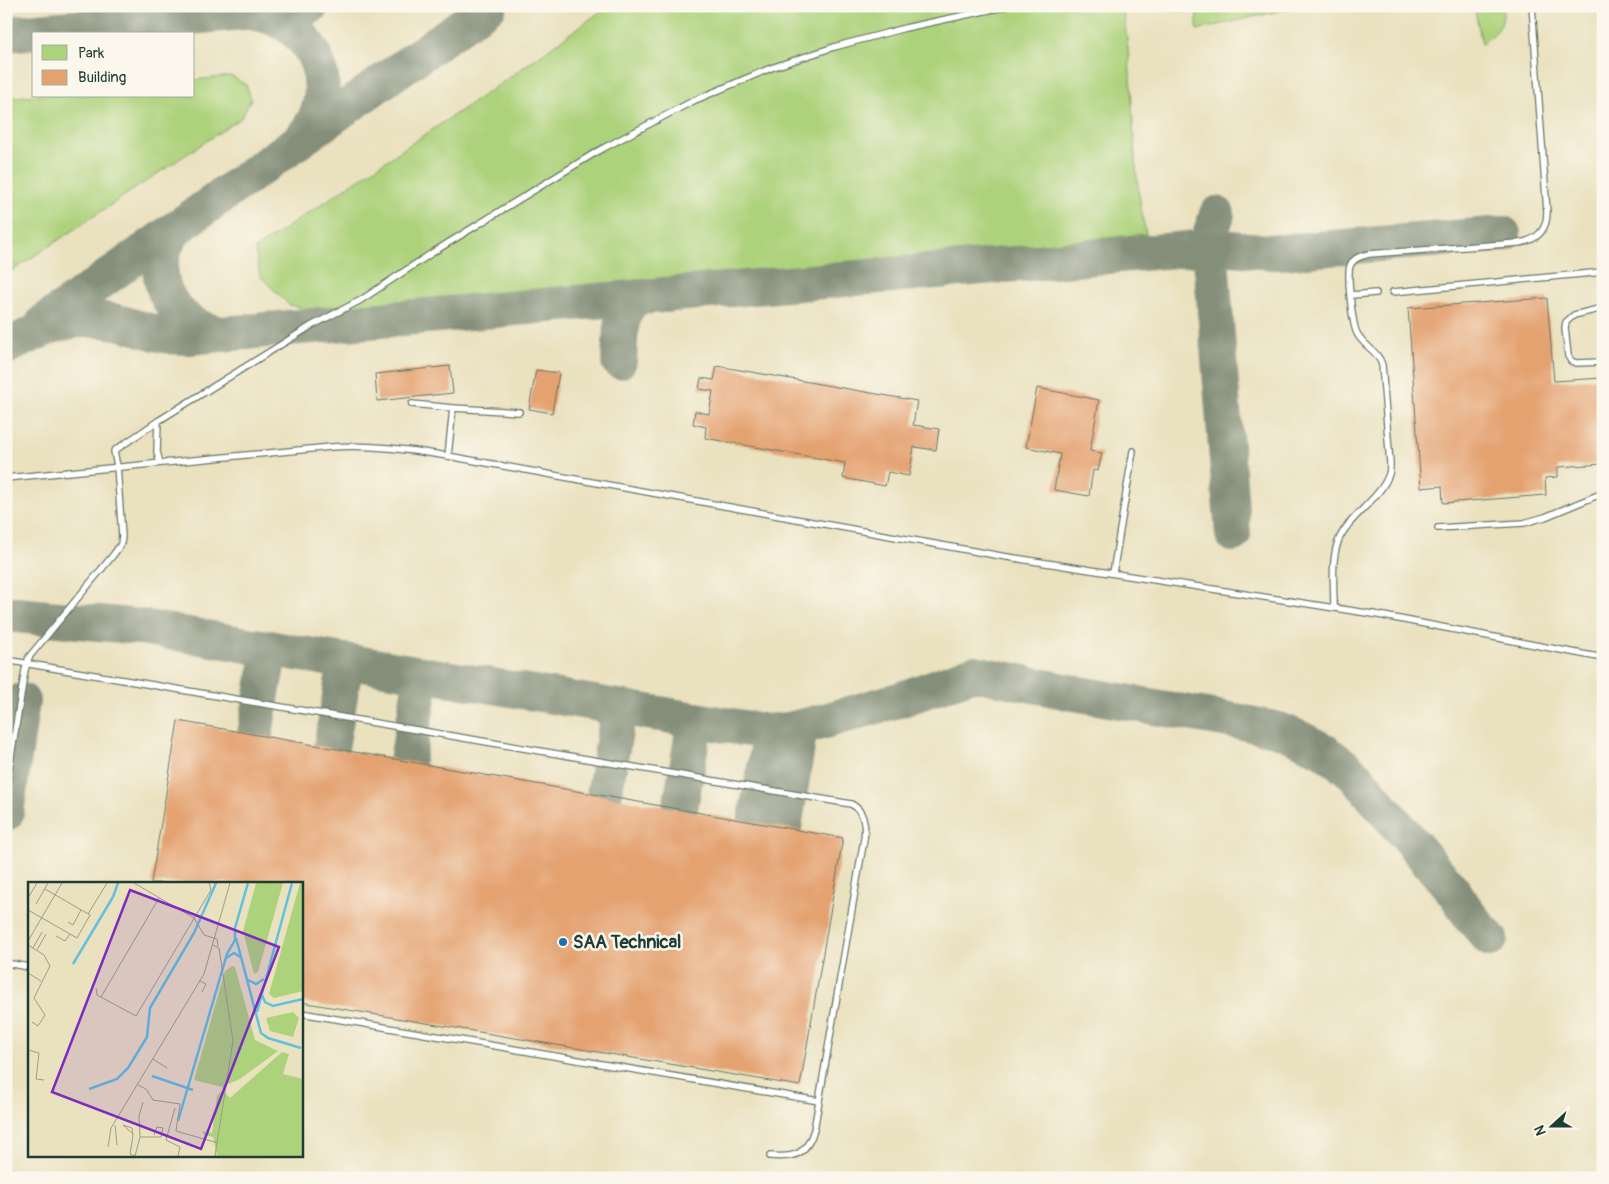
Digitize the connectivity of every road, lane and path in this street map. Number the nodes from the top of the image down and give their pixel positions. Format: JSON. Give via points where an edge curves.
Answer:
{"nodes":[{"id":1,"x":1008,"y":6,"type":"edge"},
{"id":2,"x":1532,"y":6,"type":"edge"},
{"id":3,"x":1603,"y":272,"type":"edge"},
{"id":4,"x":1393,"y":292,"type":"dead end"},
{"id":5,"x":1376,"y":293,"type":"dead end"},
{"id":6,"x":1351,"y":295,"type":"junction"},
{"id":7,"x":1603,"y":308,"type":"edge"},
{"id":8,"x":1603,"y":362,"type":"edge"},
{"id":9,"x":412,"y":404,"type":"dead end"},
{"id":10,"x":453,"y":408,"type":"junction"},
{"id":11,"x":519,"y":412,"type":"dead end"},
{"id":12,"x":158,"y":420,"type":"junction"},
{"id":13,"x":1133,"y":451,"type":"dead end"},
{"id":14,"x":448,"y":456,"type":"junction"},
{"id":15,"x":160,"y":463,"type":"junction"},
{"id":16,"x":117,"y":466,"type":"junction"},
{"id":17,"x":6,"y":478,"type":"edge"},
{"id":18,"x":1603,"y":493,"type":"edge"},
{"id":19,"x":1438,"y":528,"type":"dead end"},
{"id":20,"x":1113,"y":573,"type":"junction"},
{"id":21,"x":1334,"y":608,"type":"junction"},
{"id":22,"x":1603,"y":658,"type":"edge"},
{"id":23,"x":6,"y":660,"type":"edge"},
{"id":24,"x":27,"y":663,"type":"junction"},
{"id":25,"x":6,"y":788,"type":"edge"},
{"id":26,"x":6,"y":963,"type":"edge"},
{"id":27,"x":28,"y":967,"type":"edge"},
{"id":28,"x":302,"y":1013,"type":"edge"},
{"id":29,"x":819,"y":1101,"type":"junction"},
{"id":30,"x":770,"y":1156,"type":"dead end"}],
"edges":[{"from":1,"to":12,"type":"lane","via":[[905,28],[812,54],[693,101],[598,151],[361,300],[311,326]]},
{"from":2,"to":6,"type":"lane","via":[[1546,227],[1531,240],[1519,243],[1361,256],[1350,266]]},
{"from":3,"to":4,"type":"lane"},
{"from":5,"to":6,"type":"lane"},
{"from":6,"to":21,"type":"lane","via":[[1352,319],[1357,335],[1377,354],[1382,365],[1390,463],[1389,474],[1380,490],[1338,541]]},
{"from":7,"to":8,"type":"lane","via":[[1572,316],[1564,328],[1571,361]]},
{"from":9,"to":10,"type":"lane"},
{"from":10,"to":11,"type":"lane"},
{"from":10,"to":14,"type":"lane"},
{"from":12,"to":15,"type":"lane"},
{"from":12,"to":16,"type":"lane","via":[[114,450]]},
{"from":13,"to":20,"type":"lane"},
{"from":14,"to":15,"type":"lane","via":[[357,445]]},
{"from":14,"to":20,"type":"lane","via":[[1001,556]]},
{"from":15,"to":16,"type":"lane"},
{"from":16,"to":17,"type":"lane"},
{"from":16,"to":24,"type":"lane","via":[[120,544],[33,650]]},
{"from":18,"to":19,"type":"lane","via":[[1524,523]]},
{"from":20,"to":21,"type":"lane"},
{"from":21,"to":22,"type":"lane"},
{"from":23,"to":24,"type":"lane"},
{"from":24,"to":25,"type":"lane"},
{"from":24,"to":29,"type":"lane","via":[[856,806],[863,820],[864,838]]},
{"from":26,"to":27,"type":"lane"},
{"from":28,"to":29,"type":"lane"},
{"from":29,"to":30,"type":"lane","via":[[814,1130],[802,1153]]}]}
